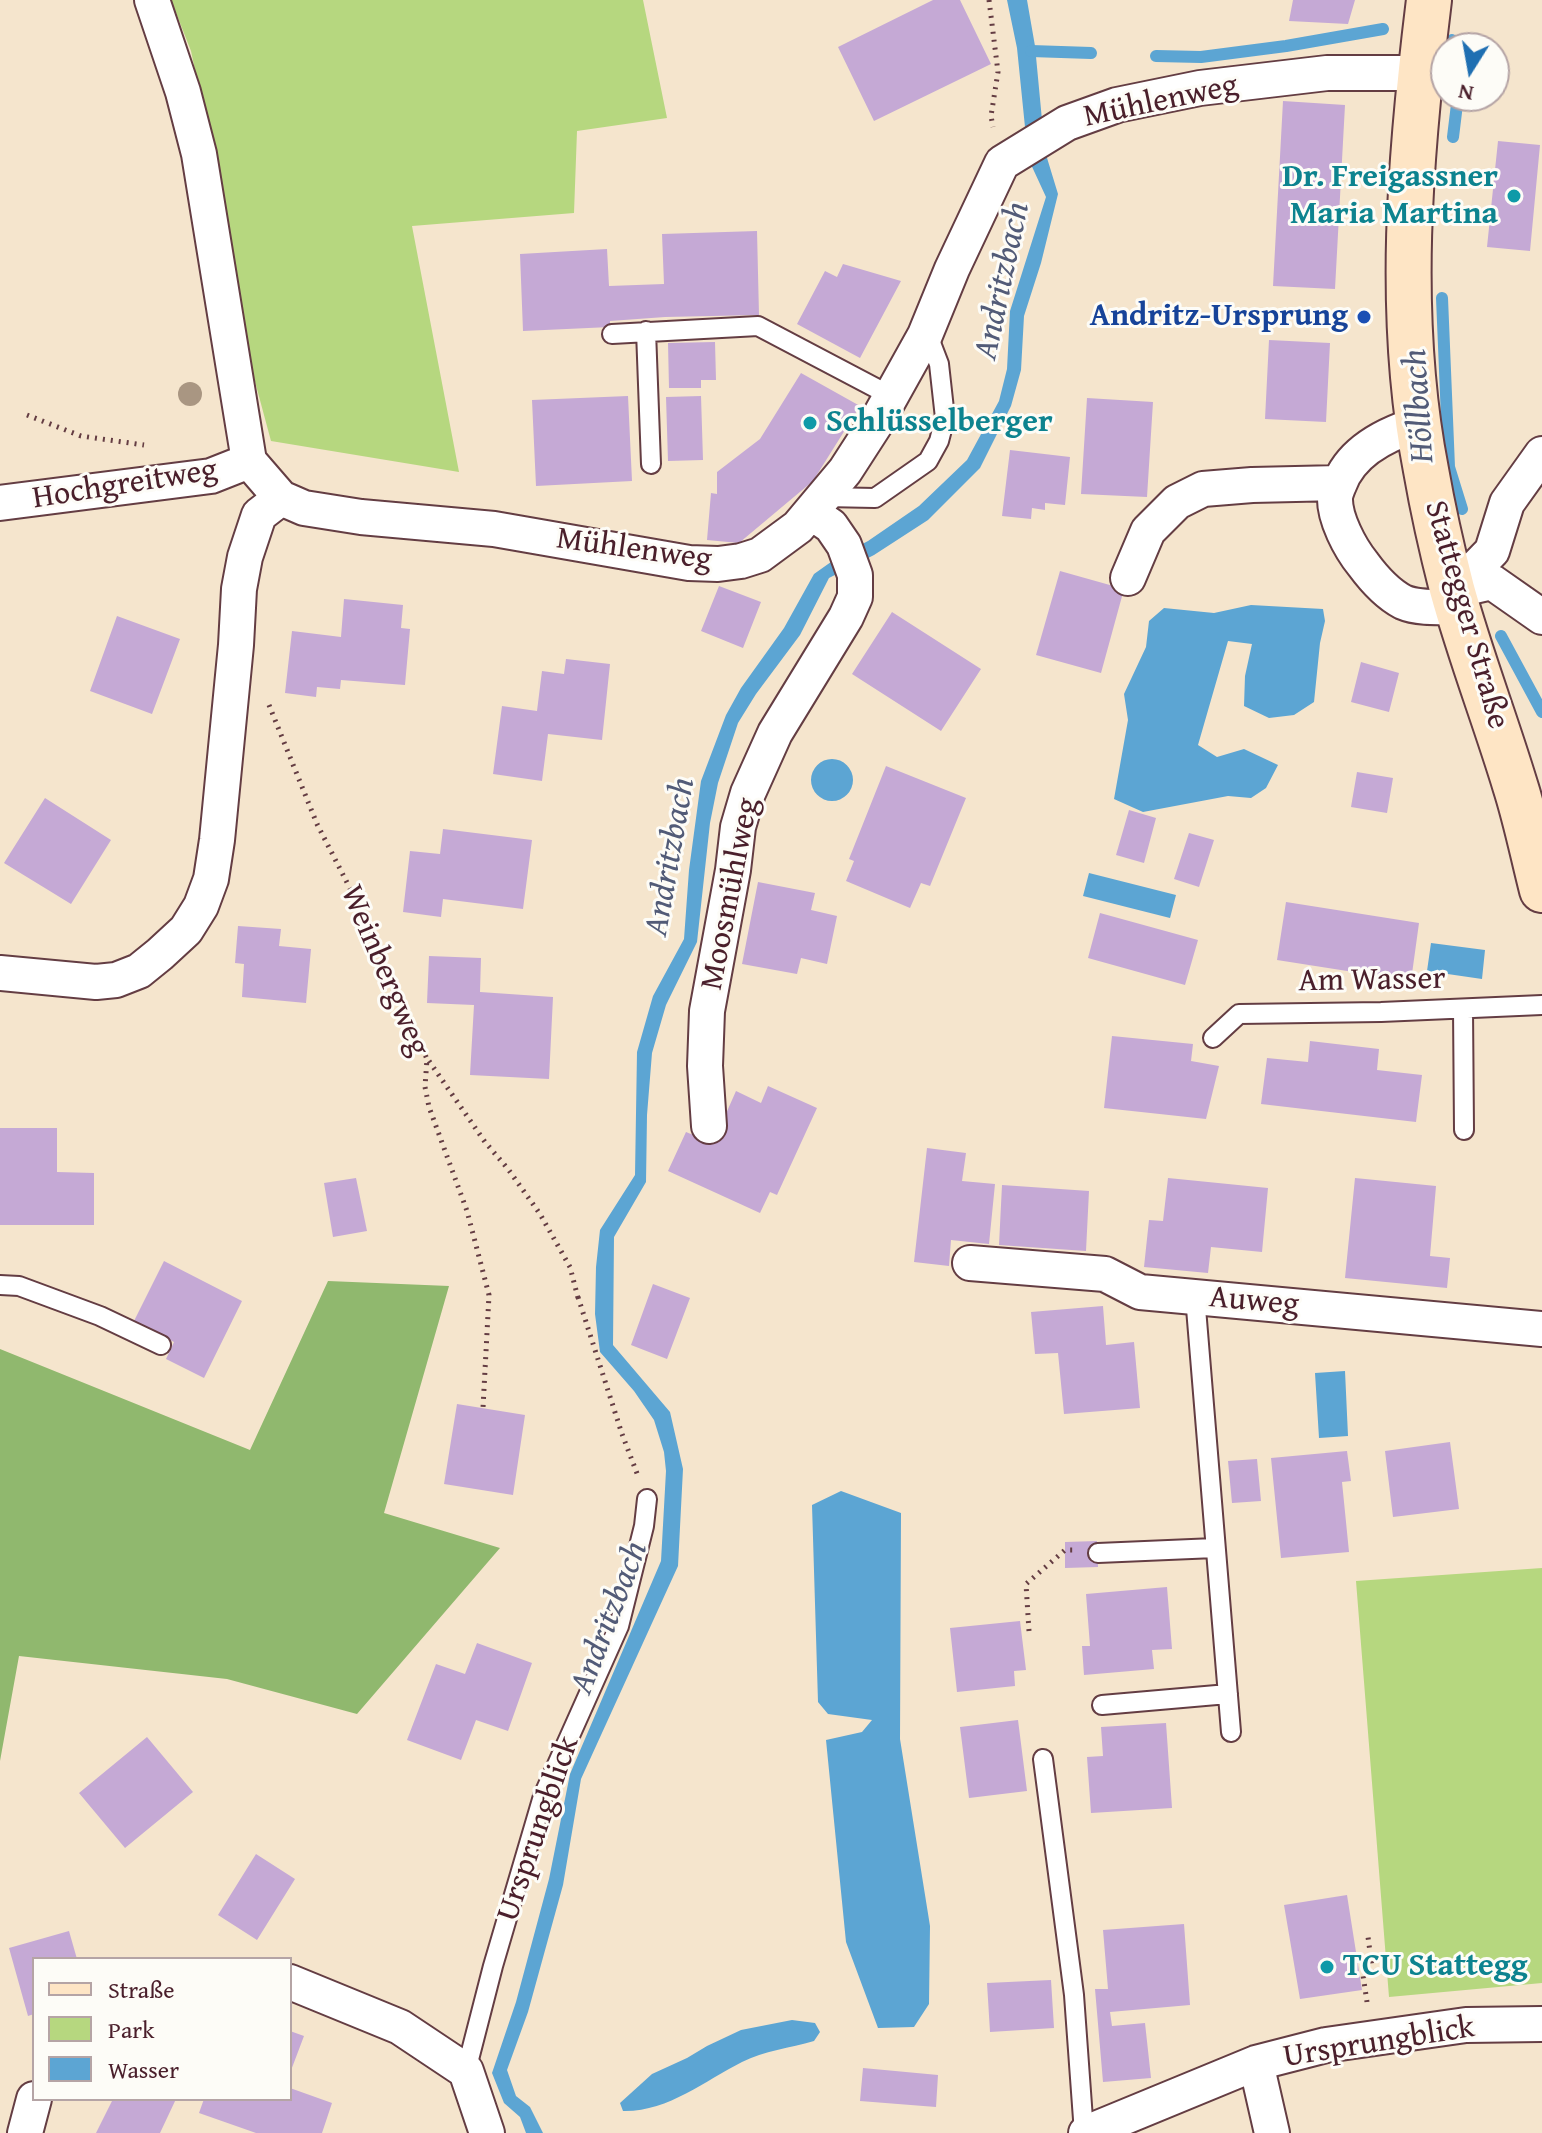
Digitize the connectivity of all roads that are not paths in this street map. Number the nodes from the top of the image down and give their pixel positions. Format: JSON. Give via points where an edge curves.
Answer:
{"nodes":[{"id":1,"x":152,"y":0,"type":"edge"},
{"id":2,"x":1429,"y":0,"type":"edge"},
{"id":3,"x":1420,"y":73,"type":"junction"},
{"id":4,"x":926,"y":330,"type":"junction"},
{"id":5,"x":646,"y":331,"type":"junction"},
{"id":6,"x":612,"y":334,"type":"dead end"},
{"id":7,"x":891,"y":396,"type":"junction"},
{"id":8,"x":1419,"y":424,"type":"junction"},
{"id":9,"x":1542,"y":454,"type":"edge"},
{"id":10,"x":249,"y":461,"type":"junction"},
{"id":11,"x":651,"y":464,"type":"dead end"},
{"id":12,"x":1339,"y":483,"type":"junction"},
{"id":13,"x":281,"y":498,"type":"junction"},
{"id":14,"x":0,"y":503,"type":"edge"},
{"id":15,"x":818,"y":505,"type":"junction"},
{"id":16,"x":1128,"y":578,"type":"dead end"},
{"id":17,"x":1456,"y":599,"type":"junction"},
{"id":18,"x":1542,"y":617,"type":"edge"},
{"id":19,"x":1542,"y":890,"type":"edge"},
{"id":20,"x":0,"y":973,"type":"edge"},
{"id":21,"x":1542,"y":1005,"type":"edge"},
{"id":22,"x":1463,"y":1009,"type":"junction"},
{"id":23,"x":1213,"y":1038,"type":"dead end"},
{"id":24,"x":709,"y":1126,"type":"dead end"},
{"id":25,"x":1464,"y":1130,"type":"dead end"},
{"id":26,"x":970,"y":1263,"type":"dead end"},
{"id":27,"x":0,"y":1285,"type":"edge"},
{"id":28,"x":1195,"y":1296,"type":"junction"},
{"id":29,"x":1542,"y":1329,"type":"edge"},
{"id":30,"x":161,"y":1345,"type":"dead end"},
{"id":31,"x":647,"y":1499,"type":"road end"},
{"id":32,"x":1215,"y":1548,"type":"junction"},
{"id":33,"x":1098,"y":1553,"type":"road end"},
{"id":34,"x":1228,"y":1694,"type":"junction"},
{"id":35,"x":1102,"y":1705,"type":"dead end"},
{"id":36,"x":1231,"y":1732,"type":"dead end"},
{"id":37,"x":1043,"y":1759,"type":"dead end"},
{"id":38,"x":292,"y":1983,"type":"edge"},
{"id":39,"x":1542,"y":2024,"type":"edge"},
{"id":40,"x":1256,"y":2063,"type":"junction"},
{"id":41,"x":466,"y":2071,"type":"junction"},
{"id":42,"x":33,"y":2101,"type":"edge"},
{"id":43,"x":25,"y":2133,"type":"edge"},
{"id":44,"x":487,"y":2133,"type":"edge"},
{"id":45,"x":1085,"y":2133,"type":"edge"},
{"id":46,"x":1272,"y":2133,"type":"edge"}],
"edges":[{"from":1,"to":10,"type":"street","via":[[199,154]]},
{"from":2,"to":3,"type":"main road","name":"Stattegger Straße"},
{"from":3,"to":4,"type":"street","name":"Mühlenweg","via":[[1327,73],[1200,88],[1127,103],[1067,123],[1002,163]]},
{"from":3,"to":8,"type":"main road","name":"Stattegger Straße","via":[[1409,224]]},
{"from":4,"to":7,"type":"street","name":"Mühlenweg"},
{"from":4,"to":15,"type":"lane","via":[[939,364],[945,418],[928,461],[875,498]]},
{"from":5,"to":6,"type":"lane"},
{"from":5,"to":7,"type":"lane","via":[[758,326]]},
{"from":5,"to":11,"type":"lane"},
{"from":7,"to":15,"type":"street","name":"Mühlenweg"},
{"from":8,"to":12,"type":"street","via":[[1394,432],[1356,457]]},
{"from":8,"to":17,"type":"main road","name":"Stattegger Straße"},
{"from":9,"to":17,"type":"street","via":[[1507,503],[1492,551]]},
{"from":10,"to":13,"type":"street"},
{"from":10,"to":14,"type":"street","name":"Hochgreitweg","via":[[211,476]]},
{"from":12,"to":16,"type":"street","via":[[1203,489],[1177,502],[1148,531]]},
{"from":12,"to":17,"type":"street","via":[[1335,496],[1351,550],[1383,588],[1406,603],[1430,607]]},
{"from":13,"to":15,"type":"street","name":"Mühlenweg","via":[[304,508],[361,517],[494,529],[718,564],[760,555]]},
{"from":13,"to":20,"type":"street","via":[[259,515],[245,557],[217,840],[201,906],[186,930],[139,971],[116,980]]},
{"from":15,"to":24,"type":"street","name":"Moosmühlweg","via":[[850,560],[855,597],[775,733],[738,827],[707,1011]]},
{"from":17,"to":18,"type":"street","via":[[1492,582]]},
{"from":17,"to":19,"type":"main road","name":"Stattegger Straße"},
{"from":21,"to":22,"type":"lane","name":"Am Wasser"},
{"from":22,"to":23,"type":"lane","name":"Am Wasser","via":[[1239,1014]]},
{"from":22,"to":25,"type":"lane"},
{"from":26,"to":28,"type":"street","name":"Auweg","via":[[1105,1274],[1140,1292]]},
{"from":27,"to":30,"type":"lane","via":[[19,1286],[100,1316]]},
{"from":28,"to":29,"type":"street","name":"Auweg"},
{"from":28,"to":32,"type":"lane"},
{"from":31,"to":41,"type":"lane","name":"Ursprungblick","via":[[619,1626],[543,1796]]},
{"from":32,"to":33,"type":"lane"},
{"from":32,"to":34,"type":"lane"},
{"from":34,"to":35,"type":"lane"},
{"from":34,"to":36,"type":"lane"},
{"from":37,"to":45,"type":"lane","via":[[1074,1995]]},
{"from":38,"to":41,"type":"street","via":[[400,2027]]},
{"from":39,"to":40,"type":"street","name":"Ursprungblick","via":[[1466,2025],[1326,2045]]},
{"from":40,"to":45,"type":"street","name":"Ursprungblick"},
{"from":40,"to":46,"type":"street"},
{"from":41,"to":44,"type":"street"},
{"from":42,"to":43,"type":"street"}]}
